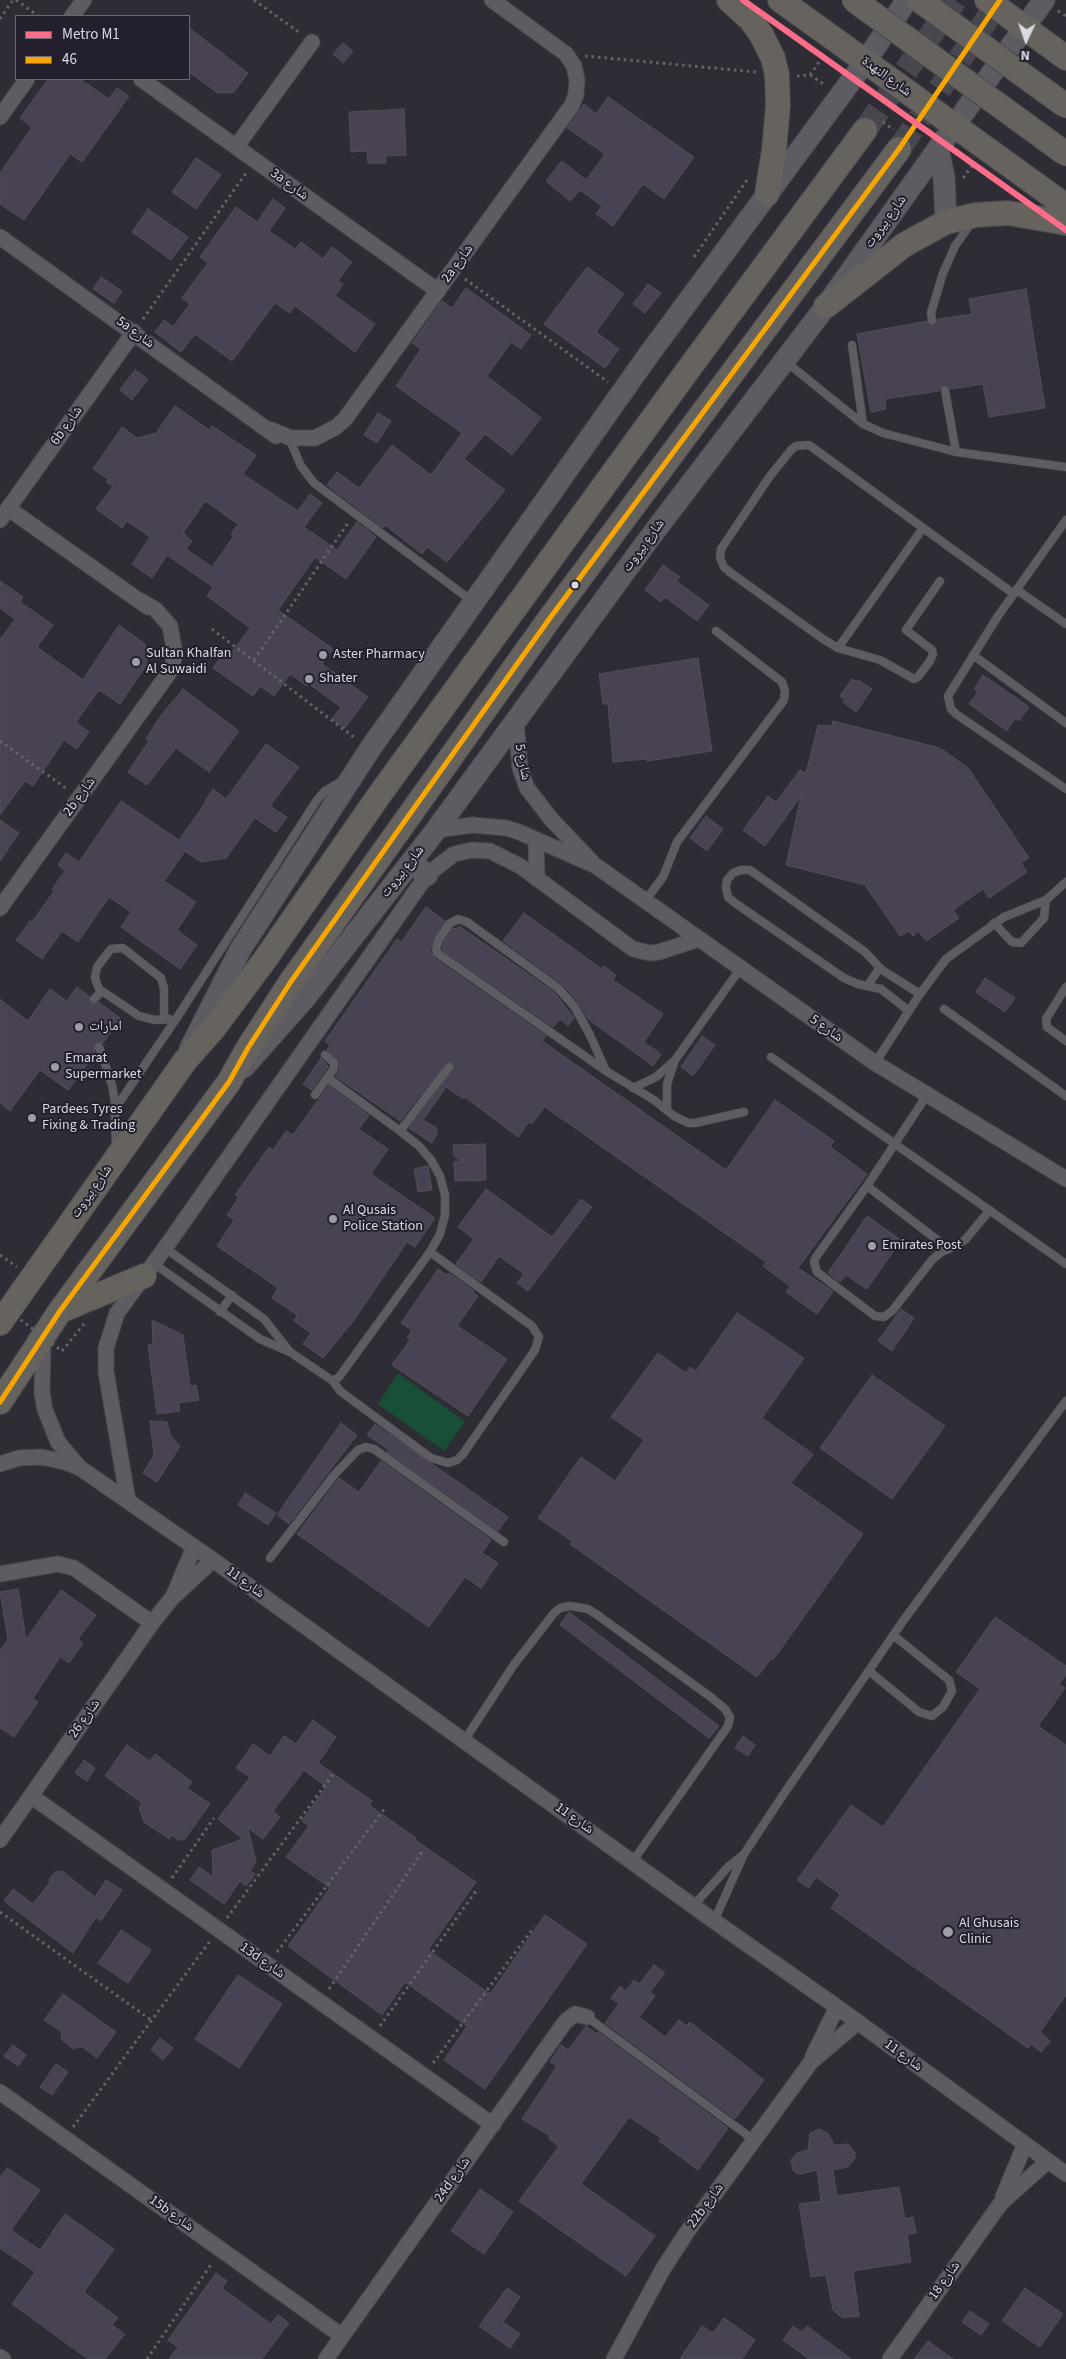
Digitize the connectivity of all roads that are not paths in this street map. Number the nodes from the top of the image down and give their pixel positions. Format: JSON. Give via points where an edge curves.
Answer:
{"nodes":[{"id":1,"x":84,"y":0,"type":"edge"},
{"id":2,"x":492,"y":0,"type":"edge"},
{"id":3,"x":730,"y":0,"type":"edge"},
{"id":4,"x":780,"y":0,"type":"edge"},
{"id":5,"x":854,"y":0,"type":"edge"},
{"id":6,"x":907,"y":0,"type":"edge"},
{"id":7,"x":919,"y":0,"type":"edge"},
{"id":8,"x":987,"y":0,"type":"edge"},
{"id":9,"x":1044,"y":0,"type":"edge"},
{"id":10,"x":73,"y":15,"type":"edge"},
{"id":11,"x":1025,"y":28,"type":"junction"},
{"id":12,"x":544,"y":38,"type":"junction"},
{"id":13,"x":312,"y":42,"type":"road end"},
{"id":14,"x":1066,"y":58,"type":"edge"},
{"id":15,"x":865,"y":62,"type":"junction"},
{"id":16,"x":26,"y":80,"type":"edge"},
{"id":17,"x":142,"y":80,"type":"edge"},
{"id":18,"x":1066,"y":106,"type":"edge"},
{"id":19,"x":0,"y":117,"type":"edge"},
{"id":20,"x":562,"y":120,"type":"junction"},
{"id":21,"x":954,"y":126,"type":"junction"},
{"id":22,"x":865,"y":130,"type":"tunnel mouth"},
{"id":23,"x":236,"y":147,"type":"junction"},
{"id":24,"x":899,"y":149,"type":"tunnel mouth"},
{"id":25,"x":938,"y":150,"type":"junction"},
{"id":26,"x":1066,"y":154,"type":"edge"},
{"id":27,"x":768,"y":194,"type":"junction"},
{"id":28,"x":1066,"y":206,"type":"edge"},
{"id":29,"x":976,"y":215,"type":"junction"},
{"id":30,"x":946,"y":222,"type":"junction"},
{"id":31,"x":1066,"y":223,"type":"edge"},
{"id":32,"x":0,"y":237,"type":"edge"},
{"id":33,"x":438,"y":292,"type":"junction"},
{"id":34,"x":826,"y":306,"type":"junction"},
{"id":35,"x":932,"y":320,"type":"dead end"},
{"id":36,"x":134,"y":332,"type":"junction"},
{"id":37,"x":852,"y":345,"type":"dead end"},
{"id":38,"x":784,"y":359,"type":"junction"},
{"id":39,"x":945,"y":390,"type":"dead end"},
{"id":40,"x":354,"y":409,"type":"junction"},
{"id":41,"x":863,"y":424,"type":"junction"},
{"id":42,"x":269,"y":429,"type":"junction"},
{"id":43,"x":292,"y":445,"type":"junction"},
{"id":44,"x":956,"y":452,"type":"junction"},
{"id":45,"x":1066,"y":467,"type":"edge"},
{"id":46,"x":4,"y":515,"type":"edge"},
{"id":47,"x":1066,"y":520,"type":"edge"},
{"id":48,"x":923,"y":528,"type":"junction"},
{"id":49,"x":940,"y":581,"type":"dead end"},
{"id":50,"x":1015,"y":592,"type":"junction"},
{"id":51,"x":474,"y":602,"type":"junction"},
{"id":52,"x":1066,"y":624,"type":"edge"},
{"id":53,"x":716,"y":631,"type":"dead end"},
{"id":54,"x":838,"y":648,"type":"junction"},
{"id":55,"x":973,"y":655,"type":"junction"},
{"id":56,"x":516,"y":722,"type":"junction"},
{"id":57,"x":1066,"y":723,"type":"edge"},
{"id":58,"x":355,"y":774,"type":"junction"},
{"id":59,"x":1066,"y":789,"type":"edge"},
{"id":60,"x":436,"y":830,"type":"junction"},
{"id":61,"x":536,"y":840,"type":"junction"},
{"id":62,"x":596,"y":866,"type":"junction"},
{"id":63,"x":419,"y":869,"type":"junction"},
{"id":64,"x":537,"y":879,"type":"junction"},
{"id":65,"x":1066,"y":882,"type":"edge"},
{"id":66,"x":1046,"y":900,"type":"junction"},
{"id":67,"x":645,"y":901,"type":"junction"},
{"id":68,"x":0,"y":908,"type":"edge"},
{"id":69,"x":994,"y":923,"type":"junction"},
{"id":70,"x":699,"y":939,"type":"junction"},
{"id":71,"x":740,"y":969,"type":"junction"},
{"id":72,"x":879,"y":969,"type":"junction"},
{"id":73,"x":868,"y":985,"type":"junction"},
{"id":74,"x":1066,"y":987,"type":"edge"},
{"id":75,"x":100,"y":992,"type":"junction"},
{"id":76,"x":920,"y":994,"type":"junction"},
{"id":77,"x":94,"y":999,"type":"dead end"},
{"id":78,"x":944,"y":1009,"type":"dead end"},
{"id":79,"x":909,"y":1011,"type":"junction"},
{"id":80,"x":176,"y":1019,"type":"junction"},
{"id":81,"x":164,"y":1020,"type":"junction"},
{"id":82,"x":1066,"y":1041,"type":"edge"},
{"id":83,"x":99,"y":1047,"type":"dead end"},
{"id":84,"x":325,"y":1055,"type":"dead end"},
{"id":85,"x":771,"y":1057,"type":"dead end"},
{"id":86,"x":675,"y":1060,"type":"junction"},
{"id":87,"x":185,"y":1061,"type":"junction"},
{"id":88,"x":875,"y":1063,"type":"junction"},
{"id":89,"x":449,"y":1067,"type":"dead end"},
{"id":90,"x":606,"y":1071,"type":"junction"},
{"id":91,"x":328,"y":1078,"type":"junction"},
{"id":92,"x":229,"y":1082,"type":"junction"},
{"id":93,"x":633,"y":1088,"type":"junction"},
{"id":94,"x":315,"y":1095,"type":"dead end"},
{"id":95,"x":927,"y":1095,"type":"junction"},
{"id":96,"x":1066,"y":1096,"type":"edge"},
{"id":97,"x":116,"y":1109,"type":"junction"},
{"id":98,"x":667,"y":1110,"type":"junction"},
{"id":99,"x":744,"y":1112,"type":"dead end"},
{"id":100,"x":400,"y":1131,"type":"junction"},
{"id":101,"x":896,"y":1143,"type":"junction"},
{"id":102,"x":116,"y":1158,"type":"junction"},
{"id":103,"x":1066,"y":1179,"type":"edge"},
{"id":104,"x":867,"y":1186,"type":"junction"},
{"id":105,"x":990,"y":1210,"type":"junction"},
{"id":106,"x":165,"y":1248,"type":"junction"},
{"id":107,"x":948,"y":1249,"type":"junction"},
{"id":108,"x":430,"y":1252,"type":"junction"},
{"id":109,"x":1066,"y":1264,"type":"edge"},
{"id":110,"x":149,"y":1270,"type":"junction"},
{"id":111,"x":22,"y":1291,"type":"junction"},
{"id":112,"x":232,"y":1295,"type":"junction"},
{"id":113,"x":0,"y":1303,"type":"edge"},
{"id":114,"x":60,"y":1311,"type":"junction"},
{"id":115,"x":220,"y":1312,"type":"junction"},
{"id":116,"x":0,"y":1323,"type":"edge"},
{"id":117,"x":43,"y":1337,"type":"junction"},
{"id":118,"x":290,"y":1352,"type":"junction"},
{"id":119,"x":333,"y":1381,"type":"junction"},
{"id":120,"x":1066,"y":1401,"type":"edge"},
{"id":121,"x":0,"y":1402,"type":"edge"},
{"id":122,"x":0,"y":1464,"type":"edge"},
{"id":123,"x":80,"y":1468,"type":"junction"},
{"id":124,"x":128,"y":1501,"type":"junction"},
{"id":125,"x":504,"y":1542,"type":"dead end"},
{"id":126,"x":194,"y":1546,"type":"junction"},
{"id":127,"x":270,"y":1558,"type":"dead end"},
{"id":128,"x":213,"y":1560,"type":"junction"},
{"id":129,"x":0,"y":1574,"type":"edge"},
{"id":130,"x":172,"y":1598,"type":"junction"},
{"id":131,"x":152,"y":1623,"type":"junction"},
{"id":132,"x":893,"y":1635,"type":"junction"},
{"id":133,"x":869,"y":1671,"type":"junction"},
{"id":134,"x":464,"y":1741,"type":"junction"},
{"id":135,"x":32,"y":1796,"type":"junction"},
{"id":136,"x":0,"y":1840,"type":"edge"},
{"id":137,"x":744,"y":1854,"type":"junction"},
{"id":138,"x":633,"y":1861,"type":"junction"},
{"id":139,"x":693,"y":1906,"type":"junction"},
{"id":140,"x":714,"y":1921,"type":"junction"},
{"id":141,"x":837,"y":2007,"type":"junction"},
{"id":142,"x":587,"y":2018,"type":"joint"},
{"id":143,"x":858,"y":2022,"type":"junction"},
{"id":144,"x":811,"y":2062,"type":"junction"},
{"id":145,"x":0,"y":2092,"type":"edge"},
{"id":146,"x":493,"y":2125,"type":"junction"},
{"id":147,"x":754,"y":2140,"type":"junction"},
{"id":148,"x":1025,"y":2144,"type":"junction"},
{"id":149,"x":1048,"y":2161,"type":"junction"},
{"id":150,"x":1066,"y":2174,"type":"edge"},
{"id":151,"x":1000,"y":2203,"type":"junction"},
{"id":152,"x":342,"y":2336,"type":"junction"},
{"id":153,"x":326,"y":2359,"type":"edge"},
{"id":154,"x":614,"y":2359,"type":"edge"},
{"id":155,"x":890,"y":2359,"type":"edge"}],
"edges":[{"from":1,"to":10,"type":"street"},
{"from":2,"to":12,"type":"street"},
{"from":3,"to":27,"type":"main road","via":[[761,34],[777,75],[776,130]]},
{"from":4,"to":15,"type":"main road","name":"شارع النهدة"},
{"from":5,"to":26,"type":"main road","bridge":true},
{"from":6,"to":15,"type":"main road","name":"شارع بيروت"},
{"from":7,"to":18,"type":"main road","bridge":true},
{"from":8,"to":11,"type":"main road"},
{"from":9,"to":11,"type":"main road","name":"شارع بيروت"},
{"from":11,"to":14,"type":"main road"},
{"from":11,"to":21,"type":"main road","name":"شارع بيروت"},
{"from":12,"to":20,"type":"street","name":"2a شارع","via":[[561,57],[570,81]]},
{"from":12,"to":20,"type":"street","name":"2a شارع","via":[[566,54],[574,66],[576,94]]},
{"from":13,"to":23,"type":"street"},
{"from":15,"to":21,"type":"main road","name":"شارع النهدة"},
{"from":15,"to":27,"type":"main road","name":"شارع بيروت"},
{"from":16,"to":19,"type":"street"},
{"from":17,"to":23,"type":"street","name":"3a شارع"},
{"from":20,"to":33,"type":"street","name":"2a شارع"},
{"from":21,"to":25,"type":"main road","name":"شارع بيروت"},
{"from":21,"to":28,"type":"main road","name":"شارع النهدة"},
{"from":22,"to":87,"type":"main road","name":"شارع بيروت","via":[[380,794],[264,961]]},
{"from":23,"to":33,"type":"street","name":"3a شارع"},
{"from":24,"to":92,"type":"main road","name":"شارع بيروت","via":[[550,618],[290,983]]},
{"from":25,"to":30,"type":"main road","via":[[944,177]]},
{"from":25,"to":34,"type":"main road","name":"شارع بيروت"},
{"from":27,"to":51,"type":"main road","name":"شارع بيروت","via":[[647,357]]},
{"from":29,"to":30,"type":"main road"},
{"from":29,"to":31,"type":"main road","via":[[1008,213]]},
{"from":29,"to":35,"type":"lane","via":[[955,246],[943,273]]},
{"from":30,"to":34,"type":"main road","via":[[904,245]]},
{"from":32,"to":36,"type":"street","name":"5a شارع"},
{"from":33,"to":40,"type":"street","name":"2a شارع"},
{"from":34,"to":38,"type":"main road","name":"شارع بيروت"},
{"from":36,"to":42,"type":"street","name":"5a شارع"},
{"from":36,"to":46,"type":"street","name":"6b شارع"},
{"from":37,"to":41,"type":"lane"},
{"from":38,"to":41,"type":"lane"},
{"from":38,"to":56,"type":"main road","name":"شارع بيروت"},
{"from":39,"to":44,"type":"lane"},
{"from":40,"to":42,"type":"street","name":"2a شارع","via":[[336,427],[315,438],[291,438]]},
{"from":40,"to":43,"type":"street","name":"2a شارع","via":[[348,422],[331,440],[318,447]]},
{"from":41,"to":44,"type":"lane","via":[[883,433]]},
{"from":42,"to":43,"type":"street","name":"2a شارع"},
{"from":43,"to":51,"type":"lane","via":[[307,475],[354,514]]},
{"from":44,"to":45,"type":"lane"},
{"from":46,"to":68,"type":"street","name":"2b شارع","via":[[150,605],[165,618],[175,644],[171,670]]},
{"from":47,"to":50,"type":"lane"},
{"from":48,"to":50,"type":"lane"},
{"from":48,"to":54,"type":"lane"},
{"from":48,"to":54,"type":"lane","via":[[809,445],[790,450],[770,476],[725,541],[720,558],[730,573]]},
{"from":49,"to":54,"type":"lane","via":[[906,630],[933,654],[916,678],[908,678],[874,658]]},
{"from":50,"to":52,"type":"lane"},
{"from":50,"to":55,"type":"lane"},
{"from":51,"to":58,"type":"main road","name":"شارع بيروت"},
{"from":53,"to":67,"type":"lane","via":[[782,682],[784,700],[677,842],[663,877]]},
{"from":55,"to":57,"type":"lane"},
{"from":55,"to":59,"type":"lane","via":[[950,689],[948,703],[951,710]]},
{"from":56,"to":60,"type":"main road","name":"شارع بيروت"},
{"from":56,"to":62,"type":"street","name":"شارع 5","via":[[520,768],[527,788],[551,819]]},
{"from":58,"to":80,"type":"lane","via":[[316,800]]},
{"from":58,"to":87,"type":"main road","name":"شارع بيروت","via":[[240,950]]},
{"from":60,"to":61,"type":"street","name":"شارع 5","via":[[492,826]]},
{"from":60,"to":63,"type":"main road","name":"شارع بيروت"},
{"from":61,"to":62,"type":"street","name":"شارع 5"},
{"from":61,"to":64,"type":"street"},
{"from":62,"to":67,"type":"street","name":"شارع 5"},
{"from":63,"to":64,"type":"street","via":[[454,854],[490,851],[505,857]]},
{"from":63,"to":92,"type":"main road","name":"شارع بيروت"},
{"from":63,"to":106,"type":"street"},
{"from":64,"to":70,"type":"street","via":[[633,949],[659,952]]},
{"from":65,"to":66,"type":"lane"},
{"from":66,"to":69,"type":"lane"},
{"from":66,"to":69,"type":"lane","via":[[1044,918],[1021,944],[1012,942]]},
{"from":67,"to":70,"type":"street","name":"شارع 5"},
{"from":69,"to":76,"type":"lane","via":[[946,960]]},
{"from":70,"to":71,"type":"street","name":"شارع 5"},
{"from":71,"to":86,"type":"lane"},
{"from":71,"to":88,"type":"street","name":"شارع 5"},
{"from":72,"to":73,"type":"lane"},
{"from":72,"to":73,"type":"lane","via":[[865,952],[750,870],[733,873],[727,880],[728,897],[734,903],[844,978]]},
{"from":72,"to":76,"type":"lane"},
{"from":73,"to":79,"type":"lane","via":[[881,989]]},
{"from":74,"to":82,"type":"lane","via":[[1046,1019],[1048,1028]]},
{"from":75,"to":77,"type":"lane"},
{"from":75,"to":81,"type":"lane","via":[[139,1016]]},
{"from":75,"to":81,"type":"lane","via":[[95,978],[97,967],[110,949],[123,948],[161,978]]},
{"from":76,"to":79,"type":"lane"},
{"from":78,"to":96,"type":"lane"},
{"from":79,"to":88,"type":"lane"},
{"from":80,"to":81,"type":"lane"},
{"from":80,"to":97,"type":"lane"},
{"from":83,"to":97,"type":"lane"},
{"from":84,"to":91,"type":"lane","via":[[335,1065]]},
{"from":85,"to":101,"type":"lane"},
{"from":86,"to":93,"type":"lane","via":[[656,1077]]},
{"from":86,"to":98,"type":"lane","via":[[667,1084]]},
{"from":87,"to":102,"type":"main road","name":"شارع بيروت"},
{"from":88,"to":95,"type":"street","name":"شارع 5"},
{"from":89,"to":100,"type":"lane"},
{"from":90,"to":90,"type":"lane","via":[[567,996],[467,922],[458,919],[449,924],[436,945],[440,956]]},
{"from":90,"to":93,"type":"lane"},
{"from":91,"to":94,"type":"lane"},
{"from":91,"to":100,"type":"lane"},
{"from":92,"to":114,"type":"main road","name":"شارع بيروت"},
{"from":93,"to":98,"type":"lane"},
{"from":95,"to":101,"type":"lane"},
{"from":95,"to":103,"type":"street","name":"شارع 5"},
{"from":97,"to":102,"type":"lane"},
{"from":98,"to":99,"type":"lane","via":[[688,1123]]},
{"from":100,"to":108,"type":"lane","via":[[419,1146],[440,1176],[445,1215],[440,1234]]},
{"from":101,"to":104,"type":"lane"},
{"from":101,"to":105,"type":"lane"},
{"from":102,"to":111,"type":"main road","name":"شارع بيروت"},
{"from":104,"to":107,"type":"lane"},
{"from":104,"to":107,"type":"lane","via":[[816,1256],[815,1268],[820,1276],[875,1316],[884,1317],[892,1312],[932,1260]]},
{"from":105,"to":107,"type":"lane","via":[[966,1240]]},
{"from":105,"to":109,"type":"lane"},
{"from":106,"to":110,"type":"street"},
{"from":106,"to":112,"type":"lane"},
{"from":108,"to":119,"type":"lane"},
{"from":108,"to":119,"type":"lane","via":[[532,1326],[539,1338],[535,1350],[463,1454],[448,1463],[431,1458],[340,1391]]},
{"from":110,"to":114,"type":"main road"},
{"from":110,"to":115,"type":"lane"},
{"from":110,"to":124,"type":"street","via":[[117,1313],[106,1354]]},
{"from":111,"to":113,"type":"street"},
{"from":111,"to":116,"type":"main road","name":"شارع بيروت"},
{"from":112,"to":115,"type":"lane"},
{"from":112,"to":118,"type":"lane","via":[[271,1326]]},
{"from":114,"to":117,"type":"main road","name":"شارع بيروت"},
{"from":115,"to":118,"type":"lane","via":[[260,1339]]},
{"from":117,"to":121,"type":"main road","name":"شارع بيروت"},
{"from":117,"to":123,"type":"street","name":"شارع 11","via":[[42,1393],[45,1410],[58,1442]]},
{"from":118,"to":119,"type":"lane"},
{"from":120,"to":132,"type":"lane"},
{"from":122,"to":123,"type":"street","name":"شارع 11","via":[[19,1458],[41,1457]]},
{"from":123,"to":124,"type":"street","name":"شارع 11"},
{"from":124,"to":126,"type":"street","name":"شارع 11"},
{"from":125,"to":127,"type":"lane","via":[[366,1446],[335,1474]]},
{"from":126,"to":128,"type":"street","name":"شارع 11"},
{"from":126,"to":130,"type":"street","name":"شارع 26"},
{"from":128,"to":130,"type":"street","name":"شارع 26"},
{"from":128,"to":134,"type":"street","name":"شارع 11"},
{"from":129,"to":131,"type":"street","via":[[58,1564],[74,1568]]},
{"from":130,"to":131,"type":"street","name":"شارع 26"},
{"from":131,"to":135,"type":"street","name":"شارع 26"},
{"from":132,"to":133,"type":"lane"},
{"from":132,"to":133,"type":"lane","via":[[949,1680],[952,1691],[943,1706],[932,1716],[919,1712]]},
{"from":133,"to":137,"type":"lane"},
{"from":134,"to":138,"type":"street","name":"شارع 11"},
{"from":134,"to":138,"type":"lane","via":[[499,1685],[554,1613],[570,1606],[588,1609],[725,1709],[730,1717],[715,1745]]},
{"from":135,"to":136,"type":"street","name":"شارع 26"},
{"from":135,"to":146,"type":"street","name":"13d شارع"},
{"from":137,"to":139,"type":"lane"},
{"from":137,"to":140,"type":"lane"},
{"from":138,"to":139,"type":"street","name":"شارع 11"},
{"from":139,"to":140,"type":"street","name":"شارع 11"},
{"from":140,"to":141,"type":"street","name":"شارع 11"},
{"from":141,"to":143,"type":"street","name":"شارع 11"},
{"from":141,"to":144,"type":"street","name":"22b شارع"},
{"from":142,"to":146,"type":"street","name":"24d شارع","via":[[575,2014],[569,2017]]},
{"from":142,"to":147,"type":"lane"},
{"from":143,"to":144,"type":"street","name":"22b شارع"},
{"from":143,"to":148,"type":"street","name":"شارع 11"},
{"from":144,"to":147,"type":"street","name":"22b شارع"},
{"from":145,"to":152,"type":"street","name":"15b شارع"},
{"from":146,"to":152,"type":"street","name":"24d شارع"},
{"from":147,"to":154,"type":"street","name":"22b شارع","via":[[675,2249]]},
{"from":148,"to":149,"type":"street","name":"شارع 11"},
{"from":148,"to":151,"type":"street","name":"شارع 18"},
{"from":149,"to":150,"type":"street","name":"شارع 11"},
{"from":149,"to":151,"type":"street","name":"شارع 18"},
{"from":151,"to":155,"type":"street","name":"شارع 18"},
{"from":152,"to":153,"type":"street","name":"24d شارع"}]}
